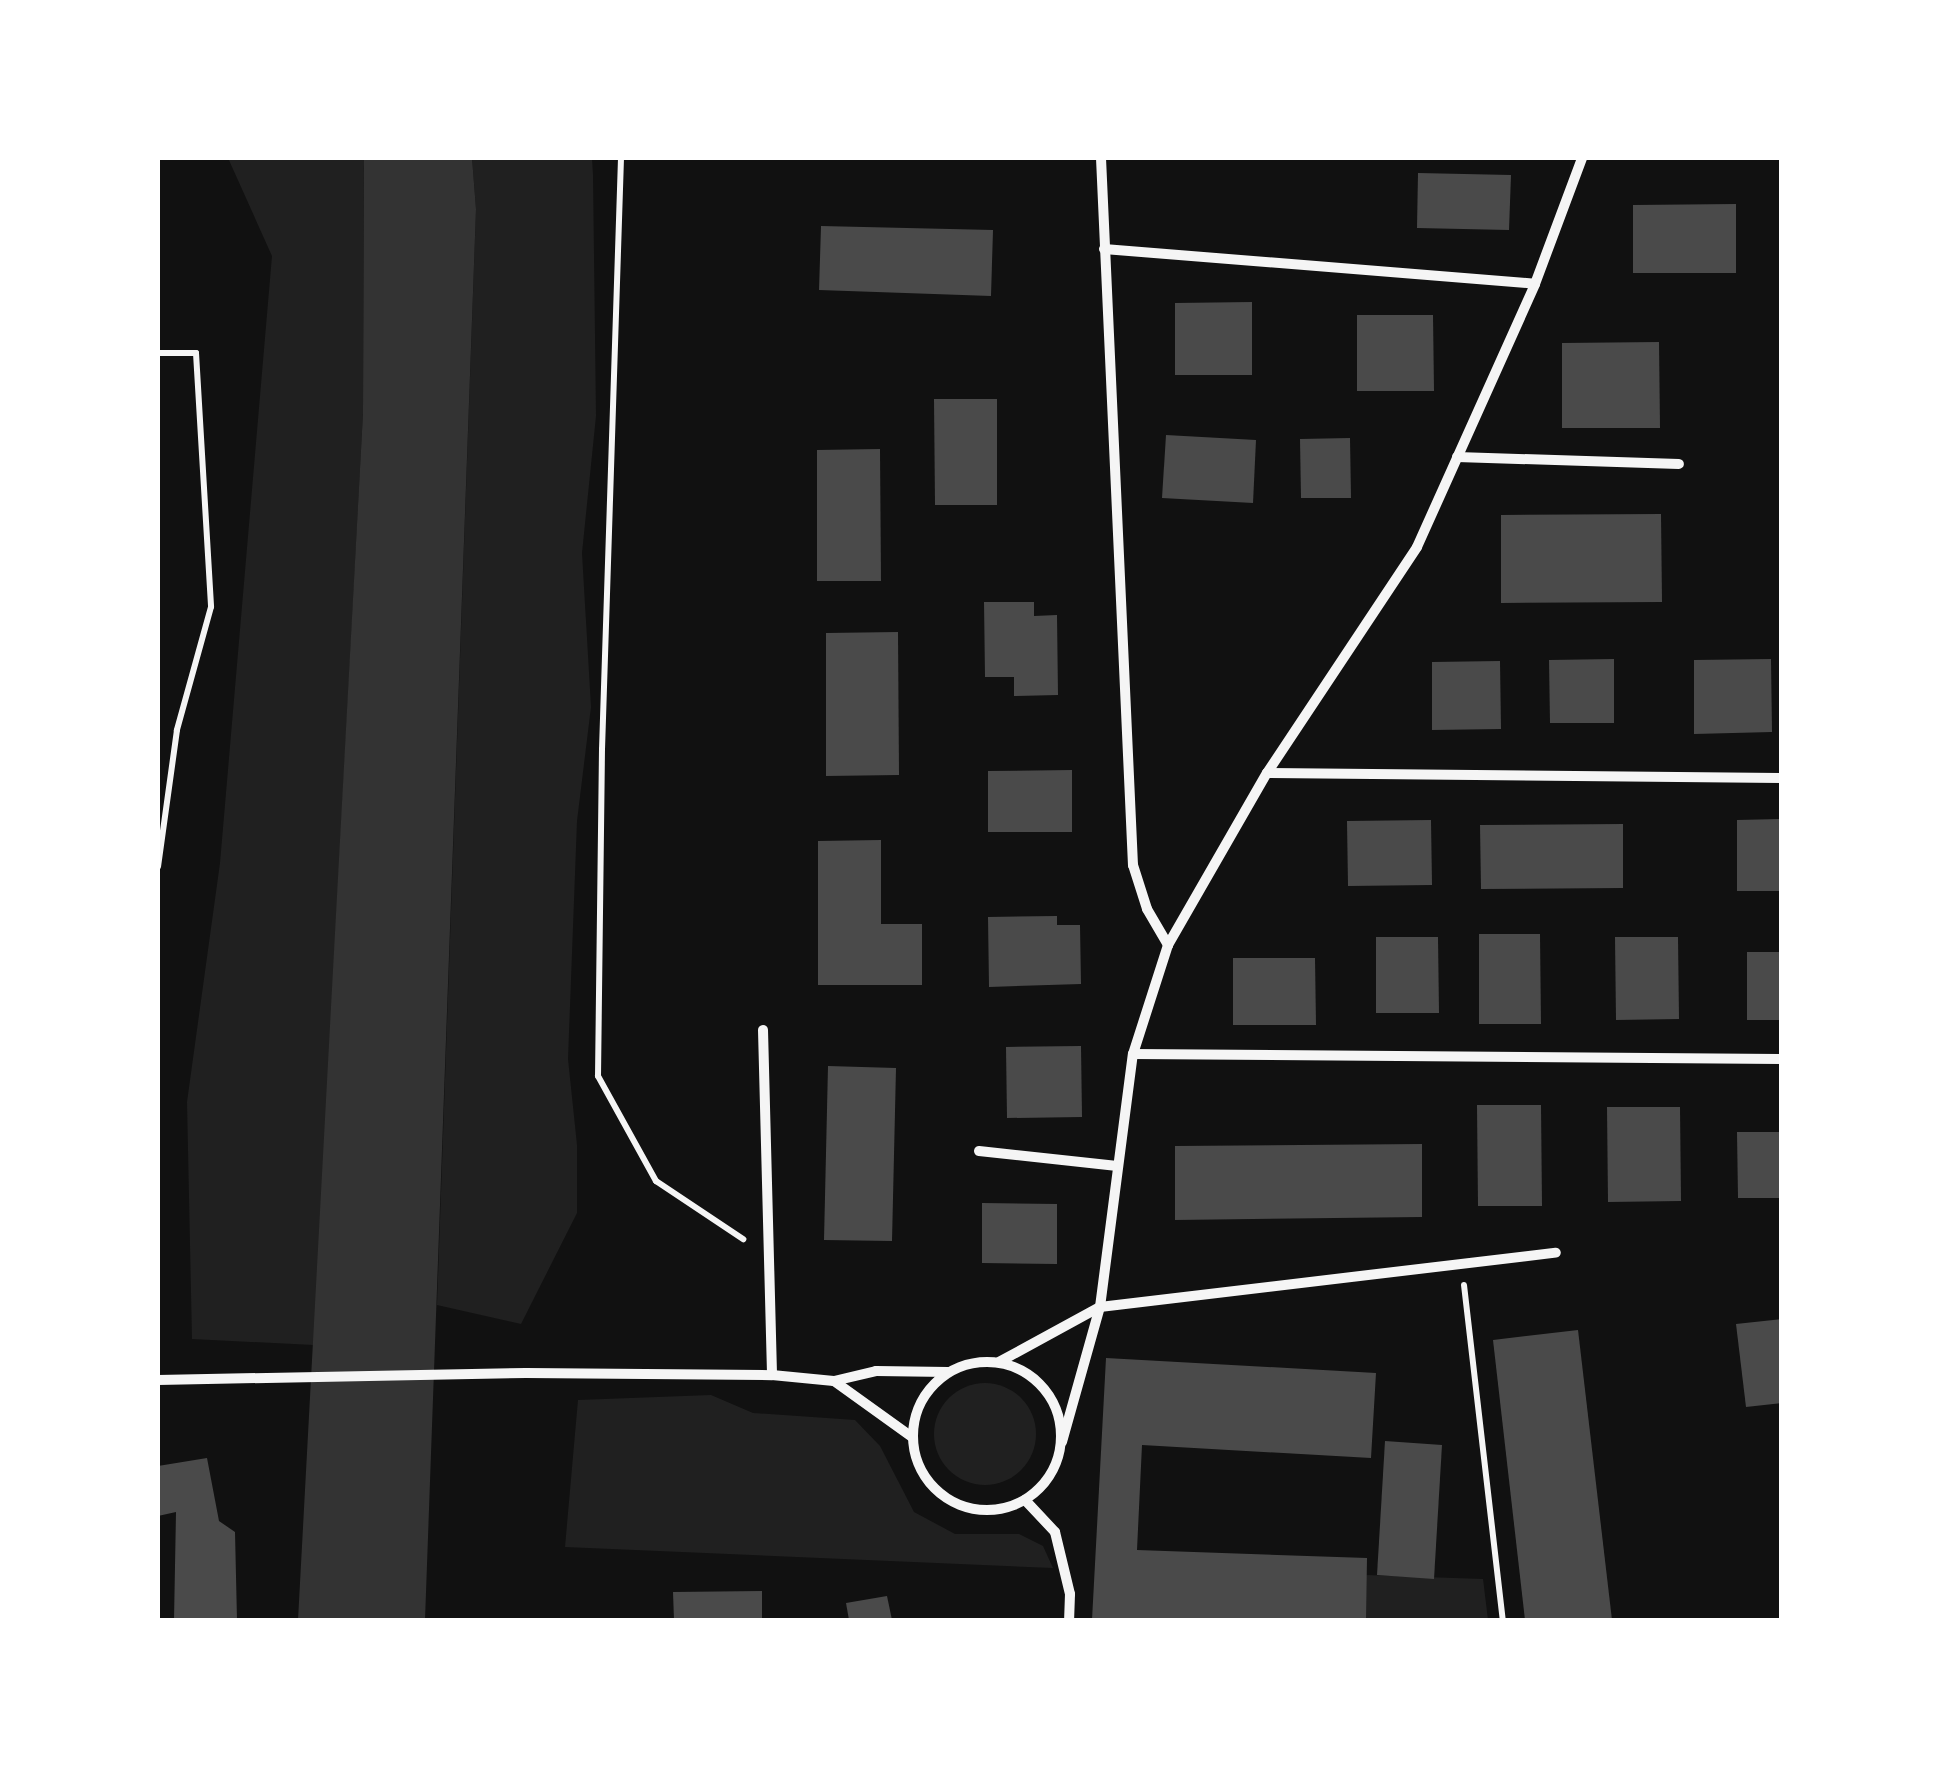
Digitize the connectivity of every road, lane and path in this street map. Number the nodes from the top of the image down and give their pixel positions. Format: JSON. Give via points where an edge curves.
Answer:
{"nodes":[{"id":1,"x":621,"y":158,"type":"edge"},
{"id":2,"x":1101,"y":158,"type":"edge"},
{"id":3,"x":1582,"y":158,"type":"edge"},
{"id":4,"x":1104,"y":250,"type":"junction"},
{"id":5,"x":1535,"y":284,"type":"junction"},
{"id":6,"x":158,"y":353,"type":"edge"},
{"id":7,"x":1457,"y":457,"type":"junction"},
{"id":8,"x":1679,"y":464,"type":"dead end"},
{"id":9,"x":1267,"y":772,"type":"junction"},
{"id":10,"x":1782,"y":778,"type":"edge"},
{"id":11,"x":158,"y":866,"type":"edge"},
{"id":12,"x":1168,"y":945,"type":"junction"},
{"id":13,"x":764,"y":1030,"type":"dead end"},
{"id":14,"x":1133,"y":1054,"type":"junction"},
{"id":15,"x":1782,"y":1059,"type":"edge"},
{"id":16,"x":979,"y":1151,"type":"dead end"},
{"id":17,"x":1117,"y":1166,"type":"junction"},
{"id":18,"x":769,"y":1252,"type":"junction"},
{"id":19,"x":1556,"y":1253,"type":"dead end"},
{"id":20,"x":1462,"y":1264,"type":"junction"},
{"id":21,"x":1100,"y":1306,"type":"junction"},
{"id":22,"x":999,"y":1362,"type":"junction"},
{"id":23,"x":948,"y":1372,"type":"junction"},
{"id":24,"x":772,"y":1375,"type":"junction"},
{"id":25,"x":158,"y":1380,"type":"edge"},
{"id":26,"x":834,"y":1381,"type":"junction"},
{"id":27,"x":912,"y":1437,"type":"junction"},
{"id":28,"x":1062,"y":1442,"type":"junction"},
{"id":29,"x":1025,"y":1500,"type":"junction"},
{"id":30,"x":1069,"y":1620,"type":"edge"},
{"id":31,"x":1503,"y":1620,"type":"edge"}],
"edges":[{"from":1,"to":18,"type":"path","via":[[598,1076],[656,1182]]},
{"from":2,"to":4,"type":"street"},
{"from":3,"to":5,"type":"street"},
{"from":4,"to":5,"type":"street"},
{"from":4,"to":12,"type":"street","via":[[1133,865]]},
{"from":5,"to":7,"type":"street"},
{"from":6,"to":11,"type":"path","via":[[196,353],[211,606],[176,730]]},
{"from":7,"to":8,"type":"street"},
{"from":7,"to":9,"type":"street","via":[[1416,547]]},
{"from":9,"to":10,"type":"street"},
{"from":9,"to":12,"type":"street"},
{"from":12,"to":14,"type":"street"},
{"from":13,"to":18,"type":"street"},
{"from":14,"to":15,"type":"street"},
{"from":14,"to":17,"type":"street"},
{"from":16,"to":17,"type":"street"},
{"from":17,"to":21,"type":"street"},
{"from":18,"to":24,"type":"street"},
{"from":19,"to":20,"type":"street"},
{"from":20,"to":21,"type":"street"},
{"from":20,"to":31,"type":"path"},
{"from":21,"to":22,"type":"street"},
{"from":21,"to":28,"type":"street"},
{"from":22,"to":23,"type":"street"},
{"from":22,"to":28,"type":"street","via":[[1039,1382],[1060,1420]]},
{"from":23,"to":26,"type":"street","via":[[876,1371]]},
{"from":23,"to":27,"type":"street","via":[[928,1389]]},
{"from":24,"to":25,"type":"street"},
{"from":24,"to":26,"type":"street"},
{"from":26,"to":27,"type":"street"},
{"from":27,"to":29,"type":"street","via":[[930,1485],[950,1501],[1000,1509]]},
{"from":28,"to":29,"type":"street","via":[[1043,1486]]},
{"from":29,"to":30,"type":"street","via":[[1055,1532],[1070,1594]]}]}
